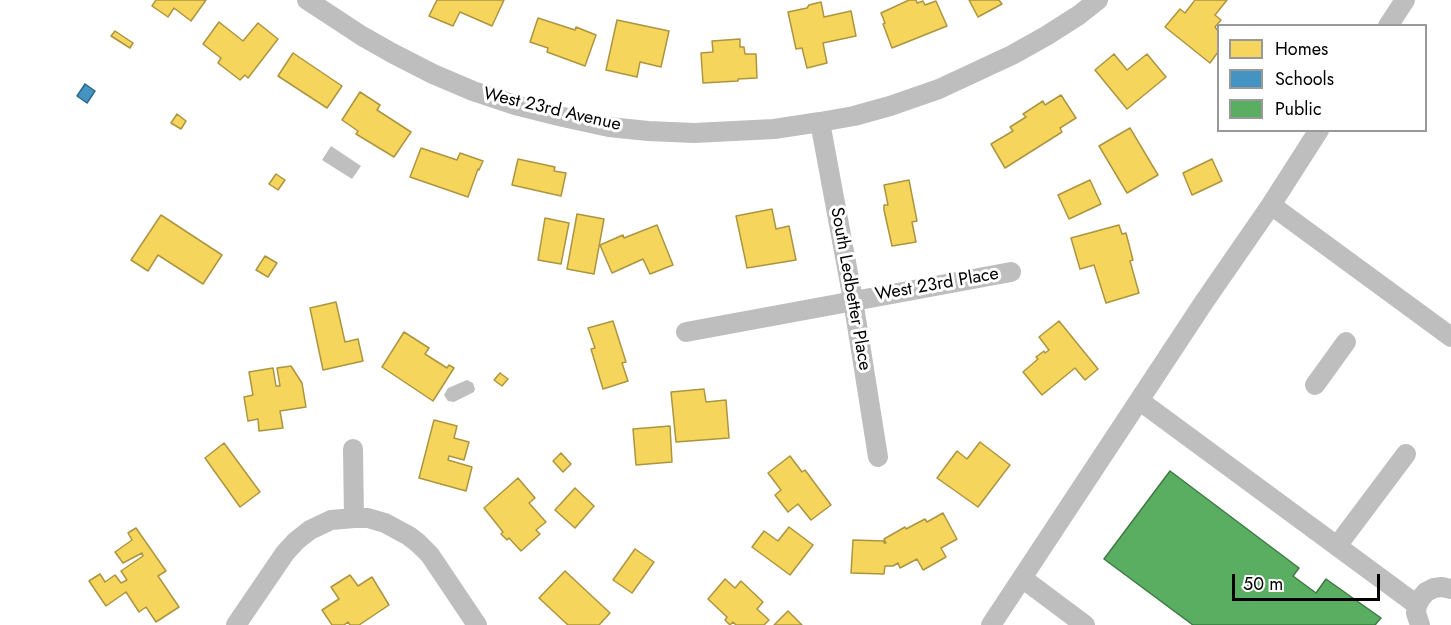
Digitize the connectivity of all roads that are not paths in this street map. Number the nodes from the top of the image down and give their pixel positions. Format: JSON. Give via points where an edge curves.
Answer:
{"nodes":[{"id":1,"x":307,"y":0,"type":"edge"},
{"id":2,"x":1098,"y":0,"type":"edge"},
{"id":3,"x":1405,"y":0,"type":"edge"},
{"id":4,"x":1389,"y":24,"type":"edge"},
{"id":5,"x":820,"y":122,"type":"junction"},
{"id":6,"x":1318,"y":132,"type":"edge"},
{"id":7,"x":1271,"y":205,"type":"junction"},
{"id":8,"x":1011,"y":272,"type":"dead end"},
{"id":9,"x":853,"y":300,"type":"junction"},
{"id":10,"x":686,"y":332,"type":"dead end"},
{"id":11,"x":1451,"y":337,"type":"edge"},
{"id":12,"x":1346,"y":342,"type":"dead end"},
{"id":13,"x":1315,"y":385,"type":"dead end"},
{"id":14,"x":1140,"y":401,"type":"junction"},
{"id":15,"x":353,"y":449,"type":"dead end"},
{"id":16,"x":1406,"y":454,"type":"dead end"},
{"id":17,"x":878,"y":457,"type":"dead end"},
{"id":18,"x":354,"y":518,"type":"junction"},
{"id":19,"x":1337,"y":546,"type":"junction"},
{"id":20,"x":1022,"y":578,"type":"junction"},
{"id":21,"x":1451,"y":589,"type":"edge"},
{"id":22,"x":1417,"y":605,"type":"junction"},
{"id":23,"x":236,"y":625,"type":"edge"},
{"id":24,"x":477,"y":625,"type":"edge"},
{"id":25,"x":991,"y":625,"type":"edge"},
{"id":26,"x":1085,"y":625,"type":"edge"},
{"id":27,"x":1419,"y":625,"type":"edge"}],
"edges":[{"from":1,"to":5,"type":"street","name":"West 23rd Avenue","via":[[362,36],[433,74],[473,92],[563,117],[619,128],[694,133]]},
{"from":2,"to":5,"type":"street","name":"West 23rd Avenue","via":[[1021,51],[939,90],[854,116]]},
{"from":3,"to":4,"type":"street"},
{"from":5,"to":9,"type":"street","name":"South Ledbetter Place"},
{"from":6,"to":7,"type":"street"},
{"from":7,"to":11,"type":"street"},
{"from":7,"to":14,"type":"street"},
{"from":8,"to":9,"type":"street","name":"West 23rd Place"},
{"from":9,"to":10,"type":"street","name":"West 23rd Place"},
{"from":9,"to":17,"type":"street","name":"South Ledbetter Place"},
{"from":12,"to":13,"type":"street"},
{"from":14,"to":19,"type":"street"},
{"from":14,"to":20,"type":"street"},
{"from":15,"to":18,"type":"street"},
{"from":16,"to":19,"type":"street"},
{"from":18,"to":23,"type":"street","via":[[331,520],[296,541]]},
{"from":18,"to":24,"type":"street","via":[[385,523],[418,543]]},
{"from":19,"to":22,"type":"street"},
{"from":20,"to":25,"type":"street"},
{"from":20,"to":26,"type":"street"},
{"from":21,"to":22,"type":"street","via":[[1434,588]]},
{"from":22,"to":27,"type":"street"}]}
